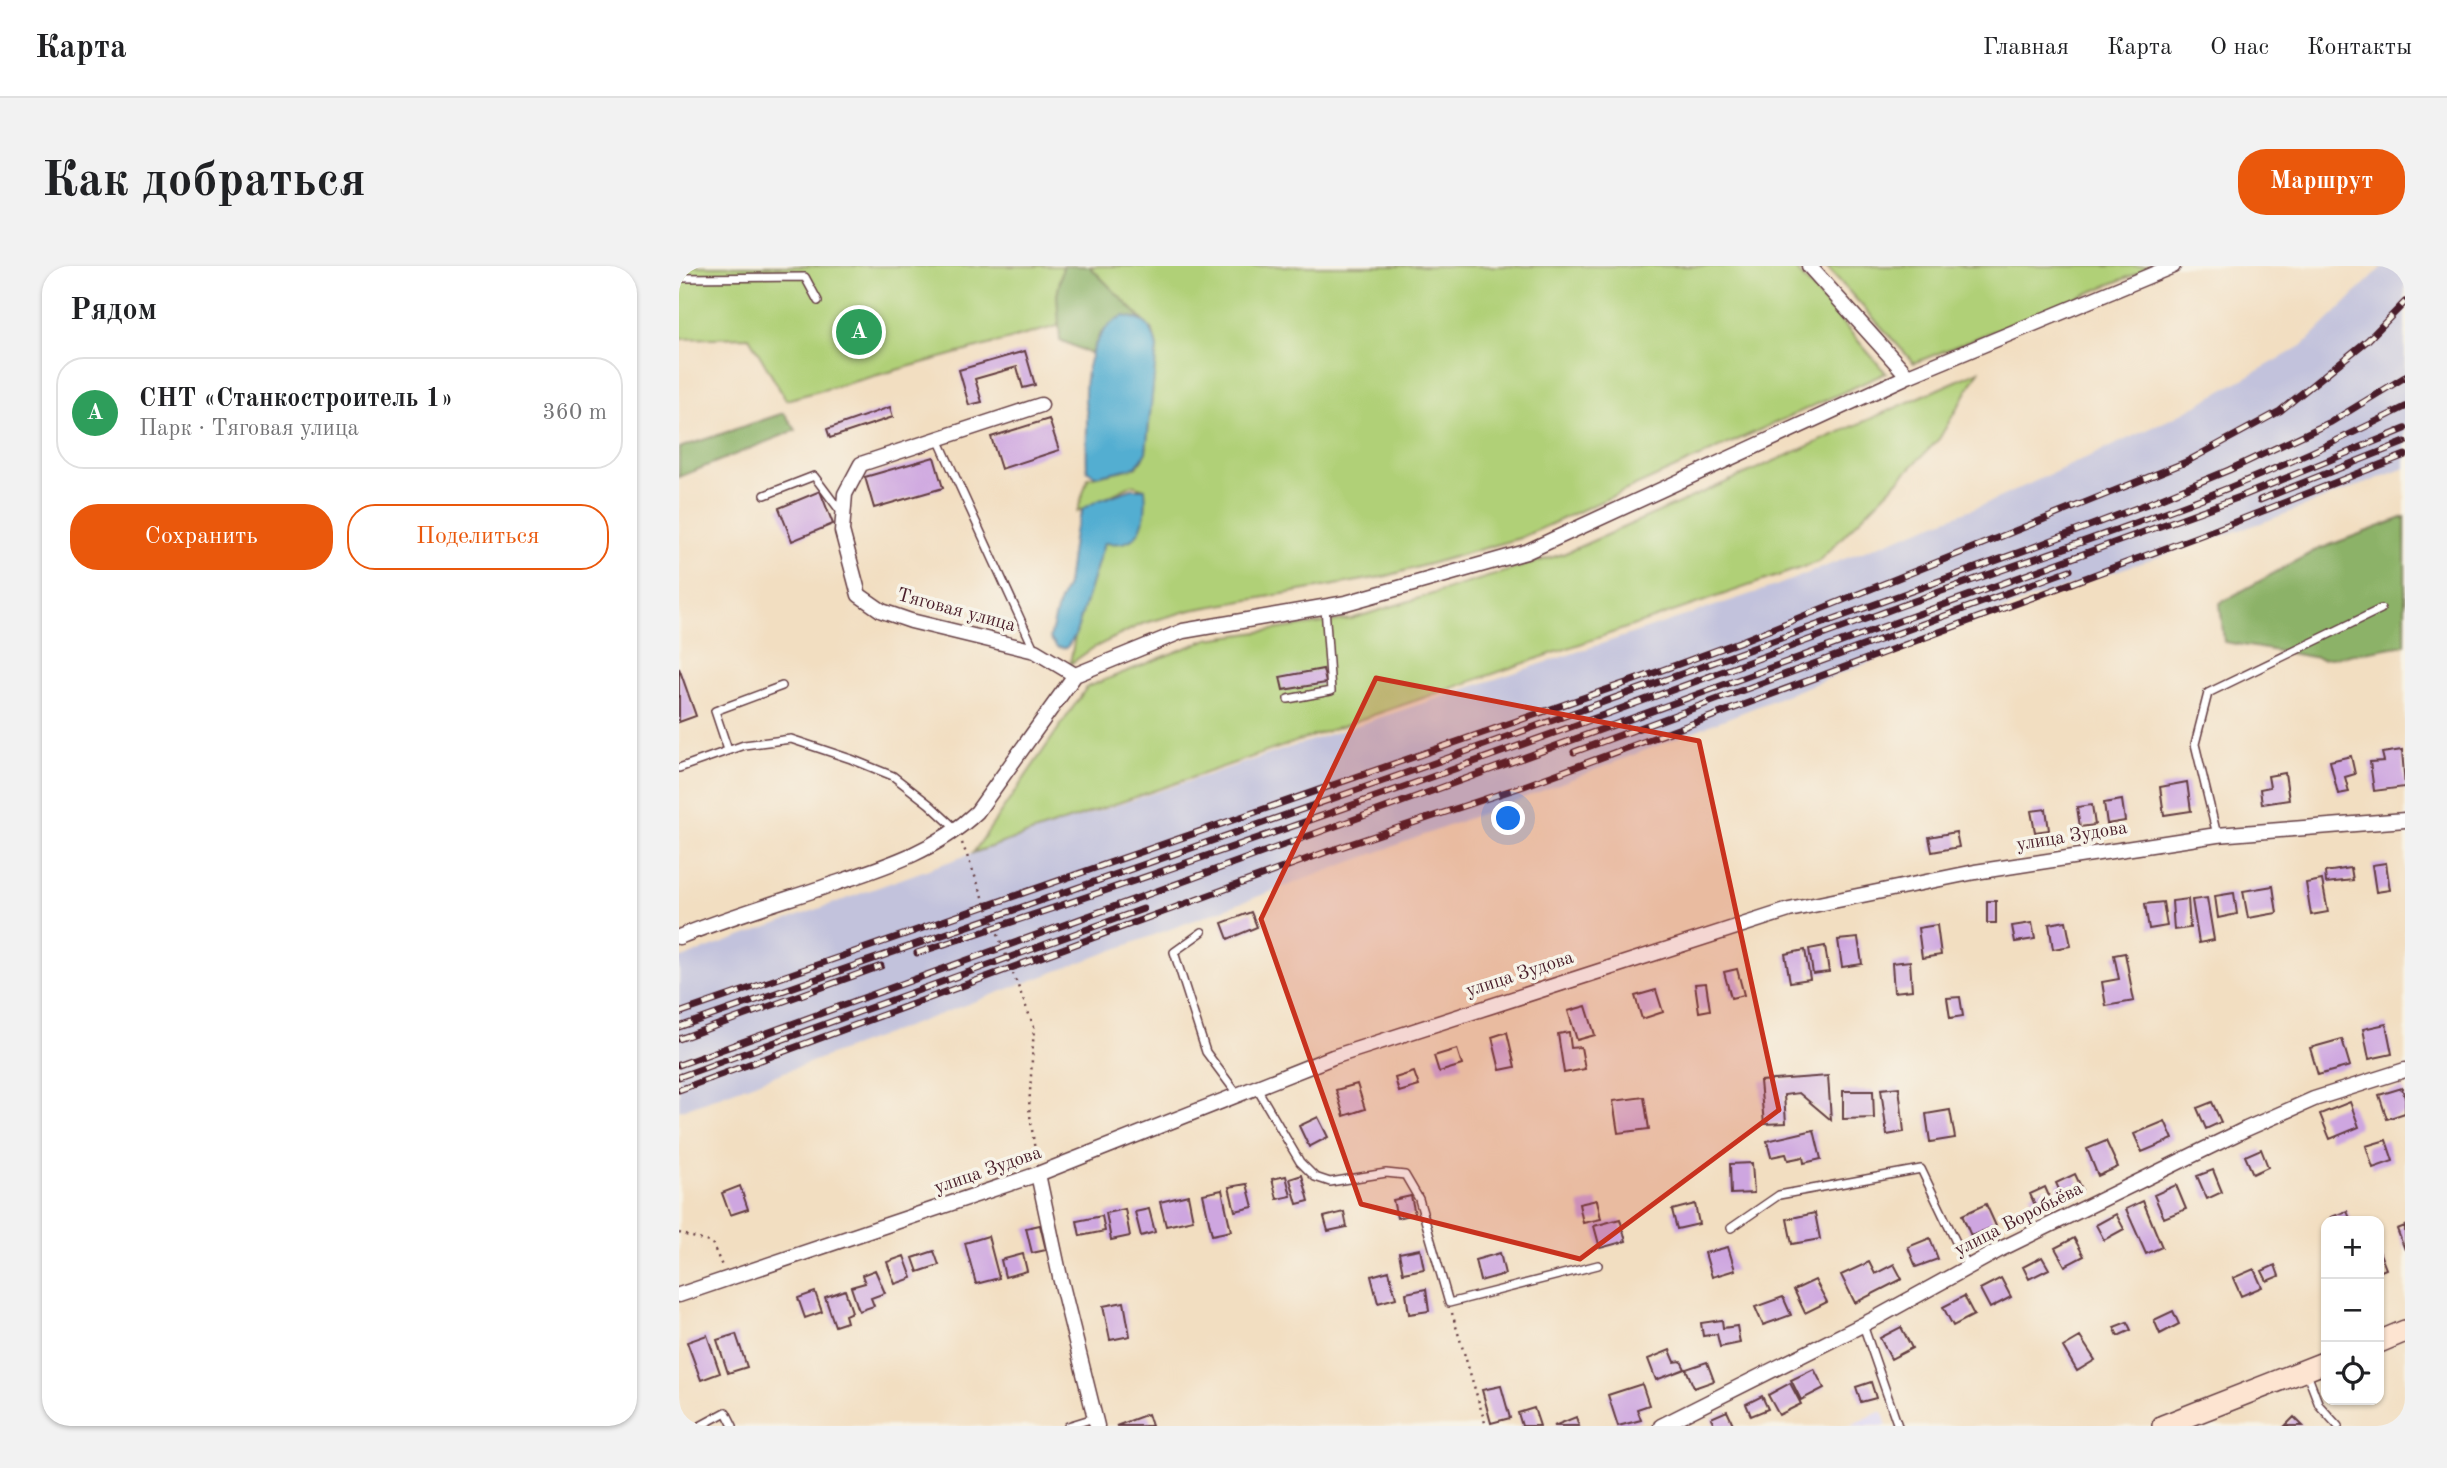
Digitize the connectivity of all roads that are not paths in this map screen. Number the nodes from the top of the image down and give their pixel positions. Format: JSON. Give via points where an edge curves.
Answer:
{"nodes":[{"id":1,"x":1809,"y":266,"type":"edge"},
{"id":2,"x":2173,"y":266,"type":"edge"},
{"id":3,"x":679,"y":278,"type":"edge"},
{"id":4,"x":818,"y":301,"type":"dead end"},
{"id":5,"x":1908,"y":376,"type":"junction"},
{"id":6,"x":1041,"y":405,"type":"dead end"},
{"id":7,"x":937,"y":439,"type":"junction"},
{"id":8,"x":765,"y":495,"type":"dead end"},
{"id":9,"x":843,"y":516,"type":"junction"},
{"id":10,"x":1325,"y":607,"type":"junction"},
{"id":11,"x":2381,"y":609,"type":"dead end"},
{"id":12,"x":1035,"y":651,"type":"junction"},
{"id":13,"x":1075,"y":675,"type":"junction"},
{"id":14,"x":782,"y":687,"type":"dead end"},
{"id":15,"x":1288,"y":699,"type":"dead end"},
{"id":16,"x":728,"y":750,"type":"junction"},
{"id":17,"x":681,"y":767,"type":"edge"},
{"id":18,"x":2405,"y":820,"type":"edge"},
{"id":19,"x":957,"y":831,"type":"junction"},
{"id":20,"x":2217,"y":835,"type":"junction"},
{"id":21,"x":1202,"y":932,"type":"dead end"},
{"id":22,"x":679,"y":937,"type":"edge"},
{"id":23,"x":2405,"y":1070,"type":"edge"},
{"id":24,"x":1255,"y":1087,"type":"junction"},
{"id":25,"x":1238,"y":1095,"type":"junction"},
{"id":26,"x":1038,"y":1174,"type":"junction"},
{"id":27,"x":1731,"y":1228,"type":"dead end"},
{"id":28,"x":1598,"y":1265,"type":"dead end"},
{"id":29,"x":1968,"y":1267,"type":"junction"},
{"id":30,"x":679,"y":1295,"type":"edge"},
{"id":31,"x":1863,"y":1325,"type":"junction"},
{"id":32,"x":2405,"y":1331,"type":"edge"},
{"id":33,"x":2384,"y":1340,"type":"edge"},
{"id":34,"x":2321,"y":1364,"type":"edge"},
{"id":35,"x":2306,"y":1370,"type":"junction"},
{"id":36,"x":1096,"y":1422,"type":"edge"},
{"id":37,"x":2174,"y":1424,"type":"edge"},
{"id":38,"x":700,"y":1426,"type":"edge"},
{"id":39,"x":733,"y":1426,"type":"edge"},
{"id":40,"x":1068,"y":1426,"type":"edge"},
{"id":41,"x":1661,"y":1426,"type":"edge"},
{"id":42,"x":1898,"y":1426,"type":"edge"},
{"id":43,"x":2338,"y":1426,"type":"edge"}],
"edges":[{"from":1,"to":5,"type":"street"},
{"from":2,"to":5,"type":"street"},
{"from":3,"to":4,"type":"lane","via":[[805,278]]},
{"from":5,"to":10,"type":"street","via":[[1526,552]]},
{"from":6,"to":7,"type":"street","name":"Тяговая улица"},
{"from":7,"to":9,"type":"street","name":"Тяговая улица","via":[[861,464],[845,494]]},
{"from":7,"to":12,"type":"lane"},
{"from":8,"to":9,"type":"lane","via":[[814,476]]},
{"from":9,"to":12,"type":"street","name":"Тяговая улица","via":[[842,531],[859,595],[882,611],[911,621]]},
{"from":10,"to":13,"type":"street","via":[[1183,631]]},
{"from":10,"to":15,"type":"lane","via":[[1331,691]]},
{"from":11,"to":20,"type":"lane","via":[[2208,693],[2195,744]]},
{"from":12,"to":13,"type":"street","name":"Тяговая улица"},
{"from":13,"to":19,"type":"street","via":[[977,812]]},
{"from":14,"to":16,"type":"lane","via":[[715,711]]},
{"from":16,"to":17,"type":"lane"},
{"from":16,"to":19,"type":"lane","via":[[791,739],[851,759],[893,776]]},
{"from":18,"to":20,"type":"street","name":"улица Зудова"},
{"from":19,"to":22,"type":"street","via":[[881,868]]},
{"from":20,"to":24,"type":"street","name":"улица Зудова","via":[[1975,872],[1789,910]]},
{"from":21,"to":25,"type":"lane","via":[[1174,952],[1206,1052]]},
{"from":23,"to":29,"type":"street","name":"улица Воробьёва","via":[[2314,1099],[2246,1129]]},
{"from":24,"to":25,"type":"street","name":"улица Зудова"},
{"from":24,"to":28,"type":"lane","via":[[1300,1162],[1315,1177],[1330,1182],[1405,1175],[1419,1199],[1449,1303]]},
{"from":25,"to":26,"type":"street","name":"улица Зудова"},
{"from":26,"to":30,"type":"street","name":"улица Зудова"},
{"from":26,"to":36,"type":"street"},
{"from":27,"to":29,"type":"lane","via":[[1779,1195],[1921,1169]]},
{"from":29,"to":31,"type":"street","name":"улица Воробьёва"},
{"from":31,"to":41,"type":"street","name":"улица Воробьёва"},
{"from":31,"to":42,"type":"lane"},
{"from":32,"to":33,"type":"street"},
{"from":34,"to":35,"type":"street"},
{"from":35,"to":37,"type":"street"},
{"from":35,"to":43,"type":"lane","via":[[2319,1405]]},
{"from":36,"to":40,"type":"lane"},
{"from":38,"to":39,"type":"lane","via":[[726,1412]]}]}
